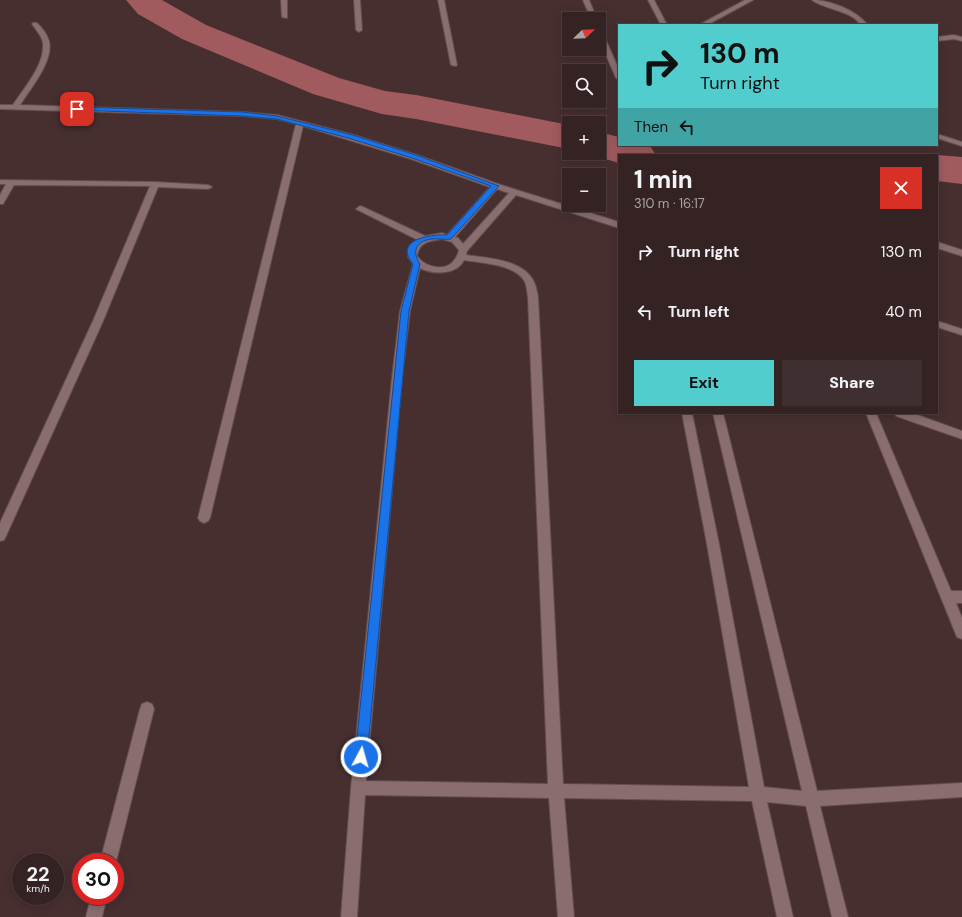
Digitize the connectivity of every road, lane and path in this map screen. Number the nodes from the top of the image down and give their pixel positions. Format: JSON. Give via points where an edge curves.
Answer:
{"nodes":[{"id":1,"x":284,"y":0,"type":"edge"},
{"id":2,"x":357,"y":0,"type":"edge"},
{"id":3,"x":441,"y":0,"type":"edge"},
{"id":4,"x":586,"y":0,"type":"edge"},
{"id":5,"x":650,"y":0,"type":"edge"},
{"id":6,"x":750,"y":0,"type":"edge"},
{"id":7,"x":815,"y":0,"type":"edge"},
{"id":8,"x":591,"y":12,"type":"edge"},
{"id":9,"x":285,"y":17,"type":"dead end"},
{"id":10,"x":35,"y":24,"type":"dead end"},
{"id":11,"x":663,"y":24,"type":"edge"},
{"id":12,"x":704,"y":24,"type":"edge"},
{"id":13,"x":864,"y":24,"type":"edge"},
{"id":14,"x":359,"y":30,"type":"dead end"},
{"id":15,"x":938,"y":39,"type":"edge"},
{"id":16,"x":962,"y":39,"type":"edge"},
{"id":17,"x":606,"y":47,"type":"edge"},
{"id":18,"x":454,"y":65,"type":"dead end"},
{"id":19,"x":618,"y":76,"type":"edge"},
{"id":20,"x":0,"y":107,"type":"edge"},
{"id":21,"x":15,"y":107,"type":"junction"},
{"id":22,"x":300,"y":123,"type":"junction"},
{"id":23,"x":938,"y":136,"type":"edge"},
{"id":24,"x":962,"y":144,"type":"edge"},
{"id":25,"x":0,"y":182,"type":"edge"},
{"id":26,"x":12,"y":182,"type":"junction"},
{"id":27,"x":155,"y":184,"type":"junction"},
{"id":28,"x":495,"y":186,"type":"junction"},
{"id":29,"x":208,"y":187,"type":"dead end"},
{"id":30,"x":515,"y":192,"type":"junction"},
{"id":31,"x":0,"y":202,"type":"edge"},
{"id":32,"x":360,"y":209,"type":"dead end"},
{"id":33,"x":618,"y":225,"type":"edge"},
{"id":34,"x":448,"y":238,"type":"junction"},
{"id":35,"x":424,"y":239,"type":"junction"},
{"id":36,"x":938,"y":245,"type":"edge"},
{"id":37,"x":463,"y":253,"type":"junction"},
{"id":38,"x":962,"y":253,"type":"edge"},
{"id":39,"x":417,"y":264,"type":"junction"},
{"id":40,"x":938,"y":324,"type":"edge"},
{"id":41,"x":962,"y":332,"type":"edge"},
{"id":42,"x":688,"y":414,"type":"edge"},
{"id":43,"x":718,"y":414,"type":"edge"},
{"id":44,"x":871,"y":414,"type":"edge"},
{"id":45,"x":903,"y":414,"type":"edge"},
{"id":46,"x":962,"y":435,"type":"edge"},
{"id":47,"x":204,"y":518,"type":"dead end"},
{"id":48,"x":0,"y":536,"type":"edge"},
{"id":49,"x":946,"y":597,"type":"junction"},
{"id":50,"x":962,"y":597,"type":"edge"},
{"id":51,"x":962,"y":633,"type":"edge"},
{"id":52,"x":147,"y":709,"type":"dead end"},
{"id":53,"x":358,"y":788,"type":"junction"},
{"id":54,"x":962,"y":790,"type":"edge"},
{"id":55,"x":556,"y":791,"type":"junction"},
{"id":56,"x":758,"y":794,"type":"junction"},
{"id":57,"x":812,"y":799,"type":"junction"},
{"id":58,"x":110,"y":853,"type":"edge"},
{"id":59,"x":97,"y":905,"type":"edge"},
{"id":60,"x":94,"y":917,"type":"edge"},
{"id":61,"x":349,"y":917,"type":"edge"},
{"id":62,"x":566,"y":917,"type":"edge"},
{"id":63,"x":785,"y":917,"type":"edge"},
{"id":64,"x":840,"y":917,"type":"edge"}],
"edges":[{"from":1,"to":9,"type":"street"},
{"from":2,"to":14,"type":"street"},
{"from":3,"to":18,"type":"street"},
{"from":4,"to":8,"type":"street"},
{"from":5,"to":11,"type":"street"},
{"from":6,"to":12,"type":"street"},
{"from":7,"to":13,"type":"street","via":[[854,16]]},
{"from":10,"to":21,"type":"street","via":[[43,35],[47,52],[42,66]]},
{"from":15,"to":16,"type":"street"},
{"from":17,"to":19,"type":"street"},
{"from":20,"to":21,"type":"street"},
{"from":21,"to":22,"type":"street","via":[[242,114],[277,117]]},
{"from":22,"to":28,"type":"street","via":[[414,157]]},
{"from":22,"to":47,"type":"street"},
{"from":23,"to":24,"type":"street"},
{"from":25,"to":26,"type":"street"},
{"from":26,"to":27,"type":"street"},
{"from":26,"to":31,"type":"street"},
{"from":27,"to":29,"type":"street"},
{"from":27,"to":48,"type":"street","via":[[98,321]]},
{"from":28,"to":30,"type":"street"},
{"from":28,"to":34,"type":"street"},
{"from":30,"to":33,"type":"street"},
{"from":30,"to":37,"type":"street"},
{"from":32,"to":35,"type":"street"},
{"from":34,"to":35,"type":"street"},
{"from":34,"to":37,"type":"street","via":[[459,243]]},
{"from":35,"to":39,"type":"street","via":[[411,251],[412,258]]},
{"from":36,"to":38,"type":"street"},
{"from":37,"to":39,"type":"street","via":[[458,263],[443,269],[426,268]]},
{"from":37,"to":55,"type":"street","via":[[510,266],[522,272],[529,282],[533,297]]},
{"from":39,"to":53,"type":"street","via":[[405,311]]},
{"from":40,"to":41,"type":"street"},
{"from":42,"to":56,"type":"street"},
{"from":43,"to":57,"type":"street"},
{"from":44,"to":49,"type":"street"},
{"from":45,"to":46,"type":"street"},
{"from":49,"to":50,"type":"street"},
{"from":49,"to":51,"type":"street"},
{"from":52,"to":58,"type":"street"},
{"from":53,"to":55,"type":"street"},
{"from":53,"to":61,"type":"street"},
{"from":54,"to":57,"type":"street"},
{"from":55,"to":56,"type":"street"},
{"from":55,"to":62,"type":"street"},
{"from":56,"to":57,"type":"street"},
{"from":56,"to":63,"type":"street"},
{"from":57,"to":64,"type":"street"},
{"from":59,"to":60,"type":"street"}]}
